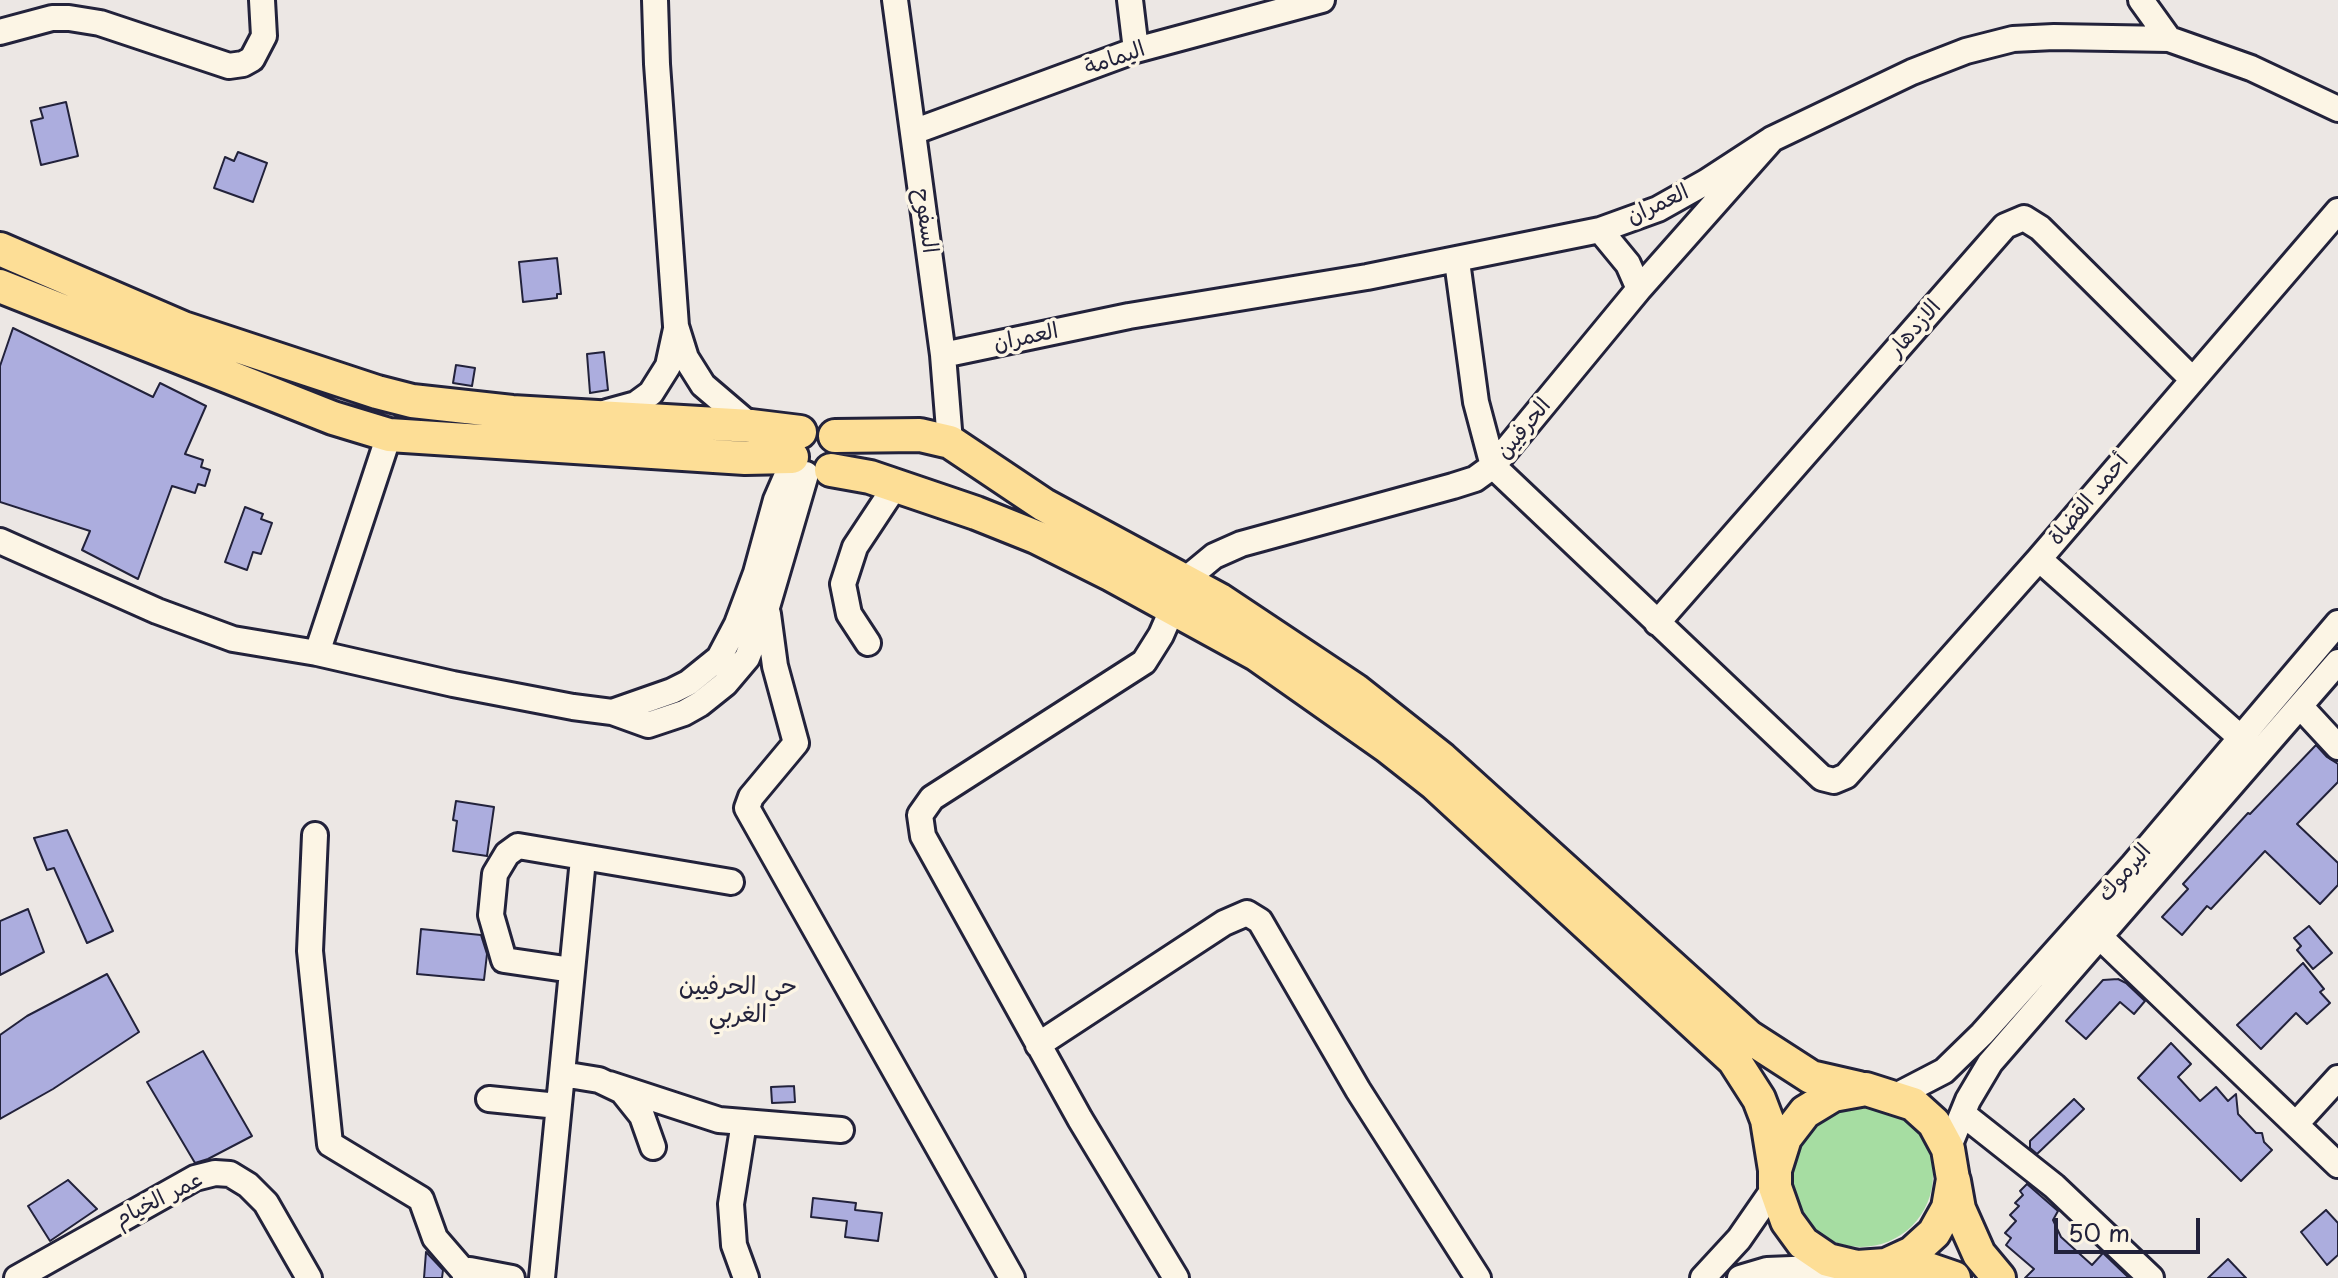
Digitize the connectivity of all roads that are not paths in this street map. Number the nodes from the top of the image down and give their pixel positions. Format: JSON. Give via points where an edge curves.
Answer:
{"nodes":[{"id":1,"x":262,"y":0,"type":"edge"},
{"id":2,"x":655,"y":0,"type":"edge"},
{"id":3,"x":895,"y":0,"type":"edge"},
{"id":4,"x":1130,"y":0,"type":"edge"},
{"id":5,"x":1322,"y":0,"type":"edge"},
{"id":6,"x":2141,"y":0,"type":"edge"},
{"id":7,"x":0,"y":32,"type":"edge"},
{"id":8,"x":2169,"y":39,"type":"junction"},
{"id":9,"x":1136,"y":50,"type":"junction"},
{"id":10,"x":2338,"y":109,"type":"edge"},
{"id":11,"x":913,"y":132,"type":"junction"},
{"id":12,"x":1772,"y":139,"type":"junction"},
{"id":13,"x":2338,"y":211,"type":"edge"},
{"id":14,"x":1600,"y":230,"type":"junction"},
{"id":15,"x":0,"y":249,"type":"edge"},
{"id":16,"x":1457,"y":261,"type":"junction"},
{"id":17,"x":0,"y":286,"type":"edge"},
{"id":18,"x":1639,"y":289,"type":"junction"},
{"id":19,"x":676,"y":326,"type":"junction"},
{"id":20,"x":943,"y":355,"type":"junction"},
{"id":21,"x":2192,"y":379,"type":"junction"},
{"id":22,"x":588,"y":416,"type":"junction"},
{"id":23,"x":751,"y":426,"type":"junction"},
{"id":24,"x":389,"y":435,"type":"junction"},
{"id":25,"x":935,"y":439,"type":"junction"},
{"id":26,"x":804,"y":459,"type":"junction"},
{"id":27,"x":1493,"y":466,"type":"junction"},
{"id":28,"x":910,"y":490,"type":"junction"},
{"id":29,"x":0,"y":541,"type":"edge"},
{"id":30,"x":2039,"y":559,"type":"junction"},
{"id":31,"x":1179,"y":594,"type":"junction"},
{"id":32,"x":767,"y":607,"type":"junction"},
{"id":33,"x":1657,"y":623,"type":"junction"},
{"id":34,"x":2338,"y":623,"type":"edge"},
{"id":35,"x":868,"y":643,"type":"dead end"},
{"id":36,"x":317,"y":653,"type":"junction"},
{"id":37,"x":2338,"y":662,"type":"edge"},
{"id":38,"x":2300,"y":706,"type":"junction"},
{"id":39,"x":612,"y":712,"type":"junction"},
{"id":40,"x":2248,"y":745,"type":"junction"},
{"id":41,"x":2338,"y":747,"type":"edge"},
{"id":42,"x":315,"y":835,"type":"dead end"},
{"id":43,"x":583,"y":859,"type":"junction"},
{"id":44,"x":731,"y":882,"type":"dead end"},
{"id":45,"x":2099,"y":936,"type":"junction"},
{"id":46,"x":572,"y":970,"type":"junction"},
{"id":47,"x":1038,"y":1045,"type":"junction"},
{"id":48,"x":562,"y":1074,"type":"junction"},
{"id":49,"x":2338,"y":1078,"type":"edge"},
{"id":50,"x":609,"y":1084,"type":"junction"},
{"id":51,"x":1879,"y":1094,"type":"junction"},
{"id":52,"x":489,"y":1099,"type":"dead end"},
{"id":53,"x":558,"y":1106,"type":"junction"},
{"id":54,"x":1963,"y":1114,"type":"junction"},
{"id":55,"x":744,"y":1122,"type":"junction"},
{"id":56,"x":2296,"y":1124,"type":"junction"},
{"id":57,"x":841,"y":1130,"type":"dead end"},
{"id":58,"x":653,"y":1147,"type":"dead end"},
{"id":59,"x":1951,"y":1164,"type":"junction"},
{"id":60,"x":2338,"y":1165,"type":"edge"},
{"id":61,"x":1775,"y":1178,"type":"junction"},
{"id":62,"x":1871,"y":1266,"type":"junction"},
{"id":63,"x":466,"y":1277,"type":"edge"},
{"id":64,"x":17,"y":1278,"type":"edge"},
{"id":65,"x":309,"y":1278,"type":"edge"},
{"id":66,"x":512,"y":1278,"type":"edge"},
{"id":67,"x":542,"y":1278,"type":"edge"},
{"id":68,"x":746,"y":1278,"type":"edge"},
{"id":69,"x":1012,"y":1278,"type":"edge"},
{"id":70,"x":1176,"y":1278,"type":"edge"},
{"id":71,"x":1478,"y":1278,"type":"edge"},
{"id":72,"x":1703,"y":1278,"type":"edge"},
{"id":73,"x":1740,"y":1278,"type":"edge"},
{"id":74,"x":1954,"y":1278,"type":"edge"},
{"id":75,"x":1999,"y":1278,"type":"edge"},
{"id":76,"x":2151,"y":1278,"type":"edge"}],
"edges":[{"from":1,"to":7,"type":"street","via":[[264,36],[259,50],[243,64],[229,66],[100,23],[69,18]]},
{"from":2,"to":19,"type":"street"},
{"from":3,"to":11,"type":"street","name":"السفوح"},
{"from":4,"to":9,"type":"street"},
{"from":5,"to":9,"type":"street","name":"اليمامة"},
{"from":6,"to":8,"type":"street"},
{"from":8,"to":10,"type":"street","name":"العمران","via":[[2251,68]]},
{"from":8,"to":12,"type":"street","name":"العمران","via":[[2013,39],[1912,72]]},
{"from":9,"to":11,"type":"street","name":"اليمامة"},
{"from":11,"to":20,"type":"street","name":"السفوح"},
{"from":12,"to":14,"type":"street","name":"العمران","via":[[1658,209]]},
{"from":12,"to":18,"type":"street","name":"الحرفيين"},
{"from":13,"to":21,"type":"street","name":"أحمد القضاة"},
{"from":14,"to":16,"type":"street","name":"العمران"},
{"from":14,"to":18,"type":"street","via":[[1628,264]]},
{"from":15,"to":22,"type":"main road","via":[[183,328],[377,392],[497,411]]},
{"from":16,"to":20,"type":"street","name":"العمران","via":[[1129,316]]},
{"from":16,"to":27,"type":"street","via":[[1476,402]]},
{"from":17,"to":24,"type":"main road","via":[[333,418]]},
{"from":18,"to":27,"type":"street","name":"الحرفيين"},
{"from":19,"to":22,"type":"street","via":[[668,366],[651,393],[636,404]]},
{"from":19,"to":23,"type":"street","via":[[686,358],[703,385]]},
{"from":20,"to":25,"type":"street","name":"السفوح"},
{"from":21,"to":30,"type":"street","name":"أحمد القضاة"},
{"from":21,"to":33,"type":"street","name":"الازدهار","via":[[2040,228],[2024,218],[2005,226]]},
{"from":22,"to":23,"type":"main road"},
{"from":23,"to":26,"type":"main road"},
{"from":24,"to":26,"type":"main road"},
{"from":24,"to":36,"type":"street"},
{"from":25,"to":26,"type":"main road","via":[[835,436],[840,457]]},
{"from":25,"to":28,"type":"main road","via":[[902,453],[897,469]]},
{"from":25,"to":28,"type":"main road","via":[[953,459],[949,475],[939,488]]},
{"from":25,"to":31,"type":"main road"},
{"from":26,"to":28,"type":"main road"},
{"from":26,"to":32,"type":"street"},
{"from":26,"to":39,"type":"street","via":[[776,500],[756,573],[719,658],[688,683]]},
{"from":27,"to":31,"type":"street","name":"الحرفيين","via":[[1453,486],[1228,548],[1204,562]]},
{"from":27,"to":33,"type":"street"},
{"from":28,"to":31,"type":"main road"},
{"from":28,"to":35,"type":"street","via":[[855,547],[843,584],[849,614]]},
{"from":29,"to":36,"type":"street","via":[[192,625],[233,639]]},
{"from":30,"to":33,"type":"street","name":"أحمد القضاة","via":[[1846,776],[1834,781],[1822,778]]},
{"from":30,"to":40,"type":"street"},
{"from":31,"to":47,"type":"street","via":[[1144,662],[932,798],[920,815],[923,836]]},
{"from":31,"to":51,"type":"main road","via":[[1321,667],[1407,731],[1749,1037],[1811,1077]]},
{"from":31,"to":61,"type":"main road","via":[[1411,766],[1734,1060],[1767,1120]]},
{"from":32,"to":39,"type":"street","via":[[747,658],[700,704],[648,725]]},
{"from":32,"to":69,"type":"street","via":[[775,666],[796,743],[747,808]]},
{"from":34,"to":40,"type":"street","name":"اليرموك"},
{"from":36,"to":39,"type":"street"},
{"from":37,"to":38,"type":"street","name":"اليرموك"},
{"from":38,"to":40,"type":"street","name":"اليرموك"},
{"from":38,"to":41,"type":"street"},
{"from":40,"to":45,"type":"street","name":"اليرموك"},
{"from":40,"to":51,"type":"street","name":"اليرموك","via":[[1944,1071]]},
{"from":42,"to":63,"type":"street","via":[[310,951],[330,1144],[421,1199],[435,1238]]},
{"from":43,"to":44,"type":"street"},
{"from":43,"to":46,"type":"street"},
{"from":43,"to":46,"type":"street","via":[[518,846],[495,874],[491,915],[504,960]]},
{"from":45,"to":54,"type":"street","name":"اليرموك","via":[[1977,1080]]},
{"from":45,"to":56,"type":"street"},
{"from":46,"to":48,"type":"street"},
{"from":47,"to":70,"type":"street"},
{"from":47,"to":71,"type":"street","via":[[1247,913],[1260,921],[1358,1090]]},
{"from":48,"to":50,"type":"street"},
{"from":48,"to":53,"type":"street"},
{"from":49,"to":56,"type":"street"},
{"from":50,"to":55,"type":"street","via":[[719,1120]]},
{"from":50,"to":58,"type":"street","via":[[637,1109]]},
{"from":51,"to":59,"type":"main road","via":[[1913,1104],[1934,1123]]},
{"from":51,"to":61,"type":"main road","via":[[1833,1095],[1805,1112],[1785,1138]]},
{"from":52,"to":53,"type":"street"},
{"from":53,"to":67,"type":"street"},
{"from":54,"to":59,"type":"street","name":"اليرموك"},
{"from":54,"to":76,"type":"street","via":[[2054,1186]]},
{"from":55,"to":57,"type":"street"},
{"from":55,"to":68,"type":"street","via":[[731,1204],[734,1245]]},
{"from":56,"to":60,"type":"street"},
{"from":59,"to":62,"type":"main road","via":[[1948,1208],[1934,1233],[1912,1253]]},
{"from":59,"to":75,"type":"main road","via":[[1959,1209],[1979,1254]]},
{"from":61,"to":62,"type":"main road","via":[[1787,1221],[1803,1243],[1828,1260]]},
{"from":61,"to":72,"type":"street","via":[[1739,1239]]},
{"from":62,"to":73,"type":"street","via":[[1767,1270]]},
{"from":62,"to":74,"type":"main road","via":[[1919,1266]]},
{"from":63,"to":66,"type":"street","via":[[470,1270]]},
{"from":64,"to":65,"type":"street","name":"عمر الخيام","via":[[195,1178],[215,1173],[230,1174],[266,1203]]}]}
